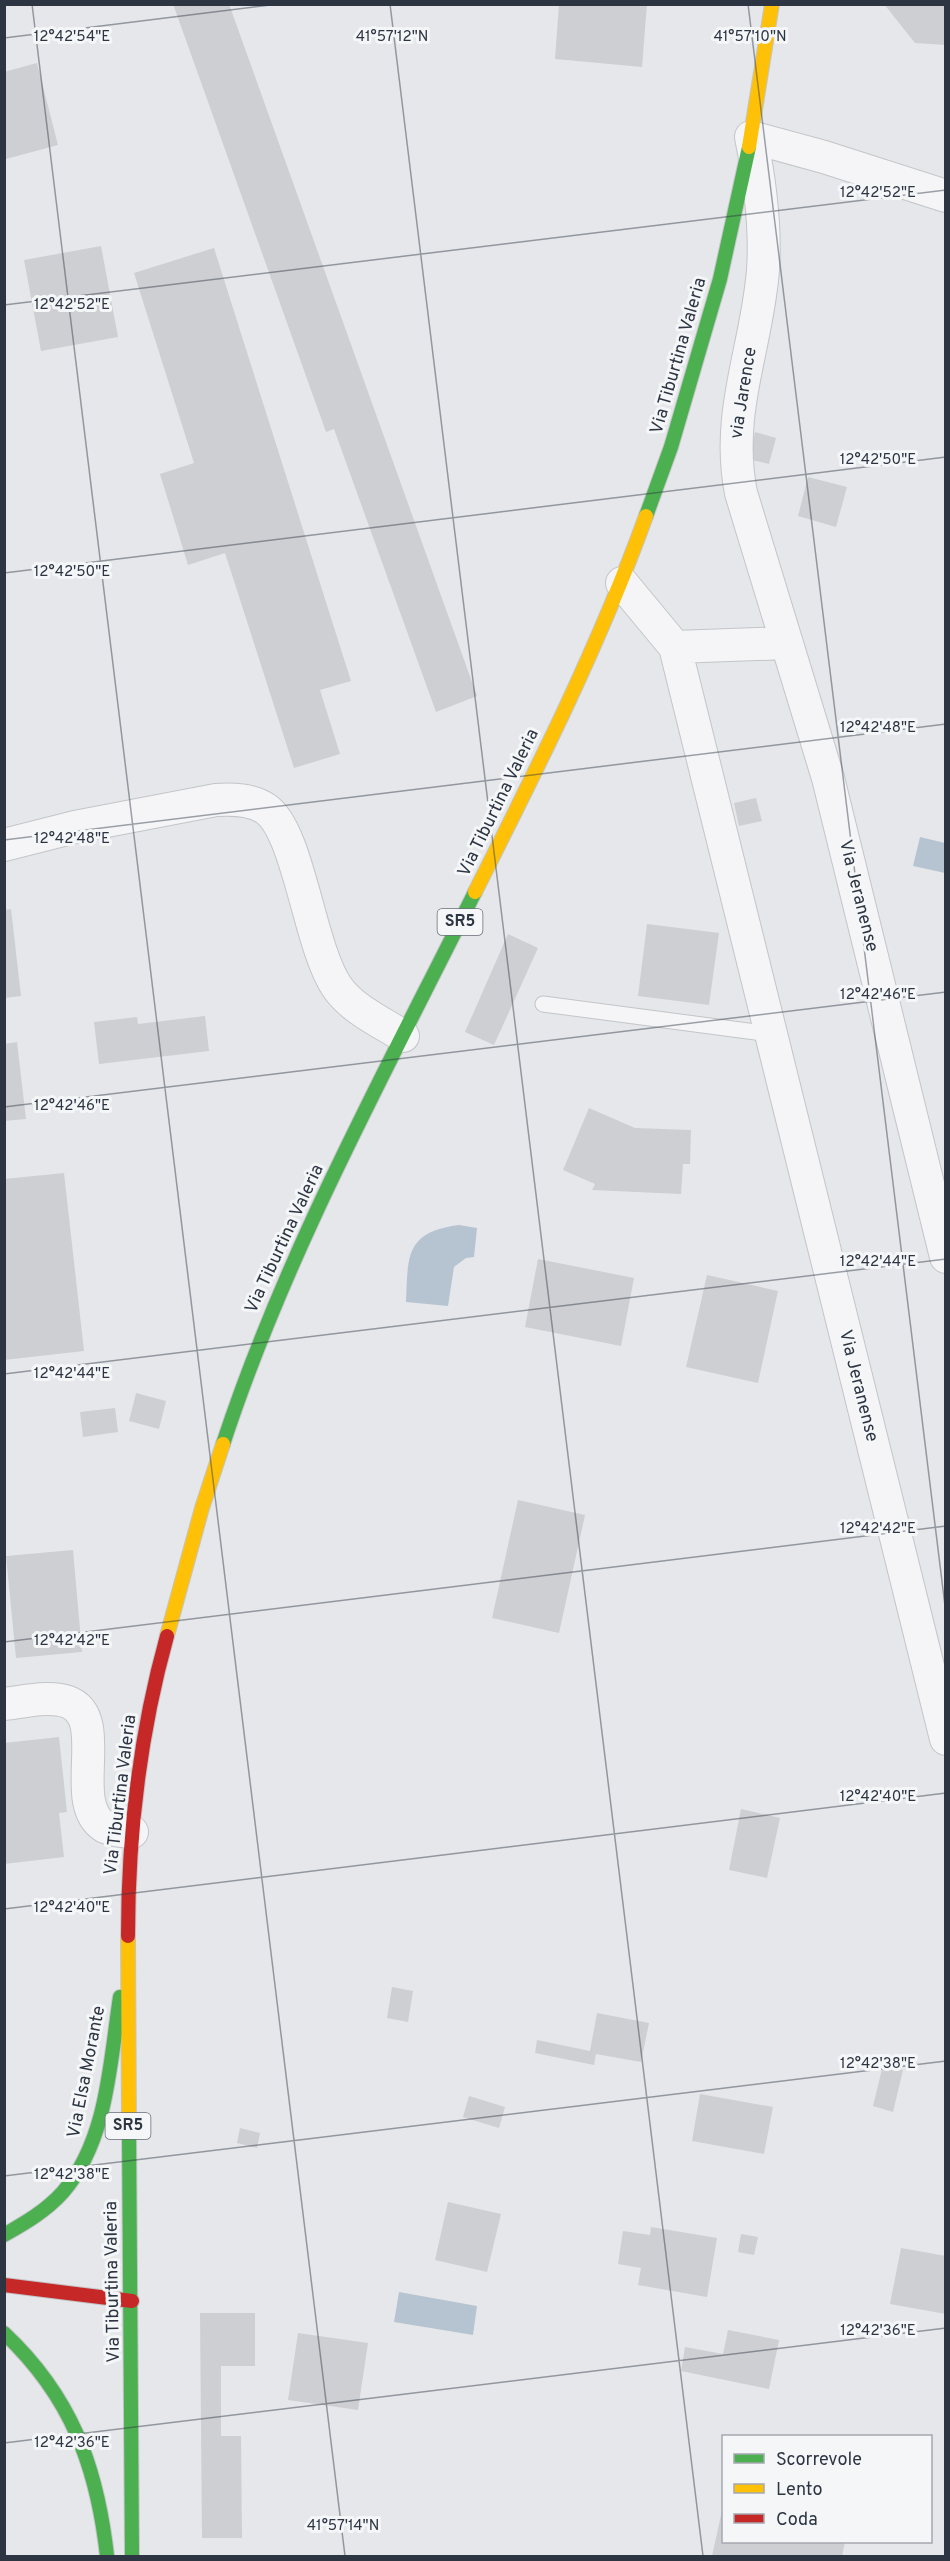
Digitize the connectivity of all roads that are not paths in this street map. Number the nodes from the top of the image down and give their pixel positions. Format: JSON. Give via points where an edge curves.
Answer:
{"nodes":[{"id":1,"x":772,"y":4,"type":"edge"},
{"id":2,"x":751,"y":137,"type":"junction"},
{"id":3,"x":945,"y":196,"type":"edge"},
{"id":4,"x":622,"y":583,"type":"junction"},
{"id":5,"x":787,"y":643,"type":"junction"},
{"id":6,"x":675,"y":647,"type":"junction"},
{"id":7,"x":4,"y":845,"type":"edge"},
{"id":8,"x":543,"y":1004,"type":"dead end"},
{"id":9,"x":771,"y":1034,"type":"junction"},
{"id":10,"x":403,"y":1036,"type":"junction"},
{"id":11,"x":945,"y":1257,"type":"edge"},
{"id":12,"x":4,"y":1704,"type":"edge"},
{"id":13,"x":945,"y":1738,"type":"edge"},
{"id":14,"x":132,"y":1832,"type":"junction"},
{"id":15,"x":127,"y":1951,"type":"junction"},
{"id":16,"x":4,"y":2235,"type":"edge"},
{"id":17,"x":4,"y":2285,"type":"edge"},
{"id":18,"x":132,"y":2301,"type":"junction"},
{"id":19,"x":4,"y":2332,"type":"edge"},
{"id":20,"x":107,"y":2556,"type":"edge"},
{"id":21,"x":132,"y":2556,"type":"edge"}],
"edges":[{"from":1,"to":2,"type":"main road","name":"Via Tiburtina Valeria","number":"SR5"},
{"from":2,"to":3,"type":"street"},
{"from":2,"to":4,"type":"main road","name":"Via Tiburtina Valeria","number":"SR5","via":[[705,333],[671,447]]},
{"from":2,"to":5,"type":"street","name":"via Jarence","via":[[762,198],[763,271],[738,413],[735,454],[741,493]]},
{"from":4,"to":6,"type":"street"},
{"from":4,"to":10,"type":"main road","name":"Via Tiburtina Valeria","number":"SR5","via":[[505,833]]},
{"from":5,"to":6,"type":"street"},
{"from":5,"to":11,"type":"street","name":"Via Jeranense","via":[[845,842]]},
{"from":6,"to":9,"type":"street","name":"Via Jeranense"},
{"from":7,"to":10,"type":"street","via":[[216,800],[240,800],[265,808],[285,836],[320,954],[338,989],[363,1011]]},
{"from":8,"to":9,"type":"lane"},
{"from":9,"to":13,"type":"street","name":"Via Jeranense"},
{"from":10,"to":14,"type":"main road","name":"Via Tiburtina Valeria","number":"SR5","via":[[286,1276],[226,1432],[160,1661],[145,1727]]},
{"from":12,"to":14,"type":"street","via":[[59,1700],[79,1709],[88,1737],[87,1781],[96,1819],[113,1830]]},
{"from":14,"to":15,"type":"main road","name":"Via Tiburtina Valeria","number":"SR5"},
{"from":15,"to":16,"type":"main road","name":"Via Elsa Morante","via":[[101,2112],[85,2161],[47,2209]]},
{"from":15,"to":18,"type":"main road","name":"Via Tiburtina Valeria","number":"SR5"},
{"from":17,"to":18,"type":"main road"},
{"from":18,"to":21,"type":"main road","name":"Via Tiburtina Valeria","number":"SR5"},
{"from":19,"to":20,"type":"main road","via":[[42,2373],[83,2447],[101,2507]]}]}
